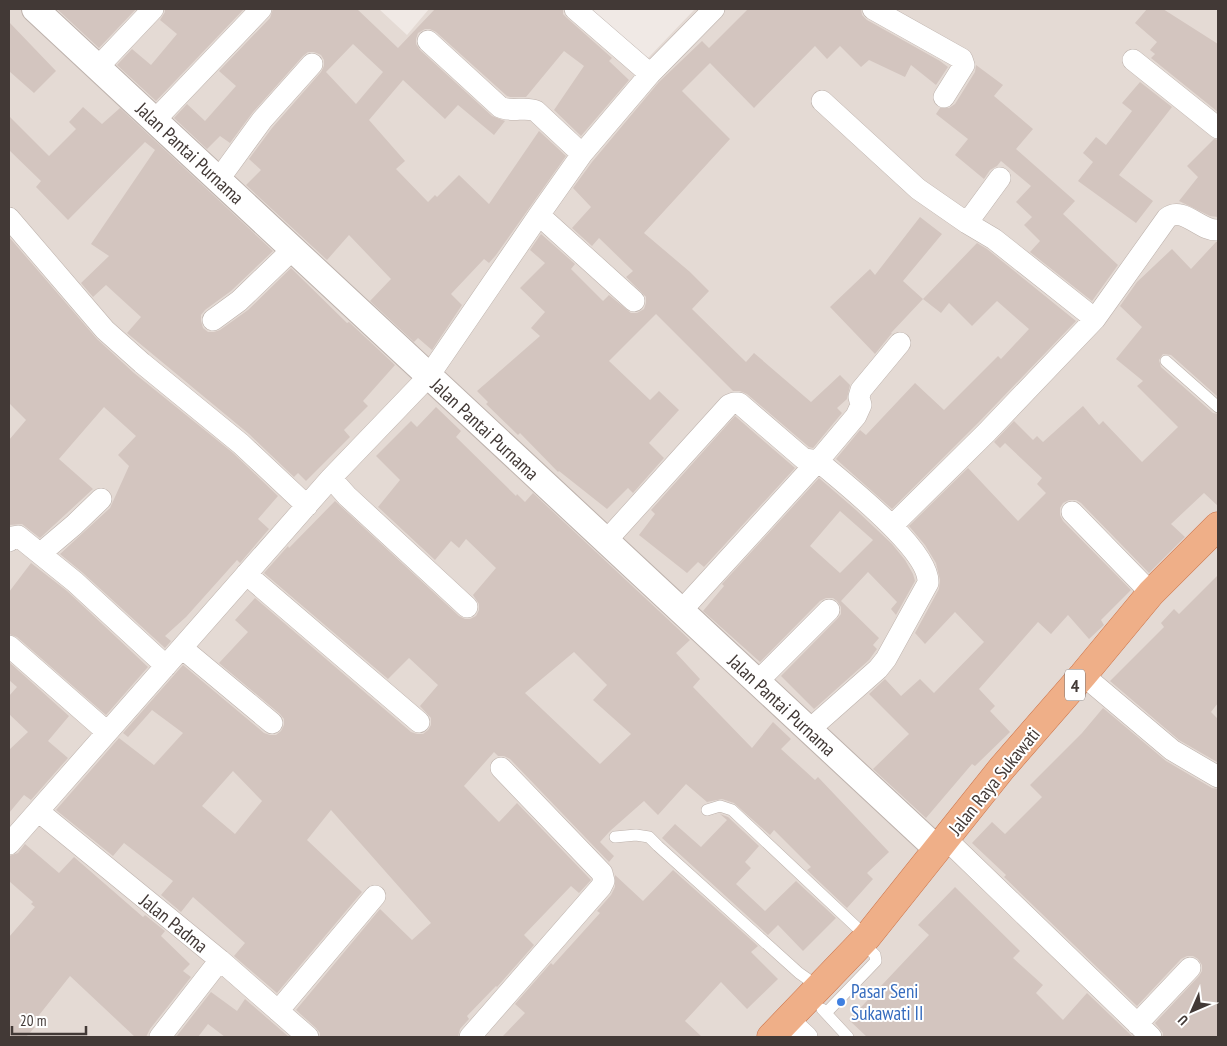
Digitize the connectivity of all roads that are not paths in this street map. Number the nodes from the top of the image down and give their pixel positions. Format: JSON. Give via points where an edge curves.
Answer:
{"nodes":[{"id":1,"x":35,"y":9,"type":"edge"},
{"id":2,"x":153,"y":9,"type":"edge"},
{"id":3,"x":261,"y":9,"type":"edge"},
{"id":4,"x":575,"y":9,"type":"edge"},
{"id":5,"x":714,"y":9,"type":"edge"},
{"id":6,"x":874,"y":9,"type":"edge"},
{"id":7,"x":428,"y":41,"type":"dead end"},
{"id":8,"x":1133,"y":60,"type":"dead end"},
{"id":9,"x":312,"y":64,"type":"dead end"},
{"id":10,"x":98,"y":67,"type":"junction"},
{"id":11,"x":650,"y":74,"type":"junction"},
{"id":12,"x":944,"y":97,"type":"dead end"},
{"id":13,"x":822,"y":101,"type":"dead end"},
{"id":14,"x":155,"y":120,"type":"junction"},
{"id":15,"x":1218,"y":128,"type":"edge"},
{"id":16,"x":582,"y":154,"type":"junction"},
{"id":17,"x":1000,"y":178,"type":"dead end"},
{"id":18,"x":218,"y":179,"type":"junction"},
{"id":19,"x":539,"y":215,"type":"junction"},
{"id":20,"x":9,"y":218,"type":"edge"},
{"id":21,"x":967,"y":223,"type":"junction"},
{"id":22,"x":1218,"y":230,"type":"edge"},
{"id":23,"x":292,"y":250,"type":"junction"},
{"id":24,"x":634,"y":301,"type":"dead end"},
{"id":25,"x":1095,"y":319,"type":"junction"},
{"id":26,"x":213,"y":320,"type":"dead end"},
{"id":27,"x":900,"y":343,"type":"dead end"},
{"id":28,"x":1166,"y":361,"type":"dead end"},
{"id":29,"x":428,"y":377,"type":"junction"},
{"id":30,"x":1218,"y":407,"type":"edge"},
{"id":31,"x":818,"y":461,"type":"junction"},
{"id":32,"x":330,"y":478,"type":"junction"},
{"id":33,"x":101,"y":499,"type":"dead end"},
{"id":34,"x":307,"y":506,"type":"junction"},
{"id":35,"x":1072,"y":512,"type":"dead end"},
{"id":36,"x":892,"y":526,"type":"junction"},
{"id":37,"x":1218,"y":526,"type":"edge"},
{"id":38,"x":9,"y":541,"type":"edge"},
{"id":39,"x":606,"y":541,"type":"junction"},
{"id":40,"x":41,"y":553,"type":"junction"},
{"id":41,"x":246,"y":574,"type":"junction"},
{"id":42,"x":1151,"y":593,"type":"junction"},
{"id":43,"x":467,"y":607,"type":"dead end"},
{"id":44,"x":829,"y":610,"type":"dead end"},
{"id":45,"x":681,"y":611,"type":"junction"},
{"id":46,"x":9,"y":646,"type":"edge"},
{"id":47,"x":182,"y":648,"type":"junction"},
{"id":48,"x":166,"y":666,"type":"junction"},
{"id":49,"x":1084,"y":675,"type":"junction"},
{"id":50,"x":757,"y":682,"type":"junction"},
{"id":51,"x":419,"y":722,"type":"dead end"},
{"id":52,"x":272,"y":723,"type":"dead end"},
{"id":53,"x":809,"y":730,"type":"junction"},
{"id":54,"x":107,"y":732,"type":"junction"},
{"id":55,"x":500,"y":768,"type":"dead end"},
{"id":56,"x":1218,"y":777,"type":"edge"},
{"id":57,"x":707,"y":810,"type":"dead end"},
{"id":58,"x":38,"y":811,"type":"junction"},
{"id":59,"x":615,"y":837,"type":"dead end"},
{"id":60,"x":9,"y":844,"type":"edge"},
{"id":61,"x":941,"y":844,"type":"junction"},
{"id":62,"x":375,"y":896,"type":"dead end"},
{"id":63,"x":864,"y":940,"type":"junction"},
{"id":64,"x":220,"y":960,"type":"junction"},
{"id":65,"x":1190,"y":968,"type":"dead end"},
{"id":66,"x":818,"y":999,"type":"junction"},
{"id":67,"x":278,"y":1011,"type":"junction"},
{"id":68,"x":789,"y":1031,"type":"edge"},
{"id":69,"x":1144,"y":1031,"type":"edge"},
{"id":70,"x":160,"y":1037,"type":"edge"},
{"id":71,"x":308,"y":1037,"type":"edge"},
{"id":72,"x":470,"y":1037,"type":"edge"},
{"id":73,"x":848,"y":1037,"type":"edge"}],
"edges":[{"from":1,"to":10,"type":"street","name":"Jalan Pantai Purnama"},
{"from":2,"to":10,"type":"street"},
{"from":3,"to":14,"type":"street"},
{"from":4,"to":11,"type":"street"},
{"from":5,"to":11,"type":"street"},
{"from":6,"to":12,"type":"street","via":[[962,59],[964,65]]},
{"from":7,"to":16,"type":"street","via":[[500,107],[511,111],[533,109]]},
{"from":8,"to":15,"type":"street"},
{"from":9,"to":18,"type":"street","via":[[262,120]]},
{"from":10,"to":14,"type":"street","name":"Jalan Pantai Purnama"},
{"from":11,"to":16,"type":"street"},
{"from":13,"to":21,"type":"street","via":[[918,189]]},
{"from":14,"to":18,"type":"street","name":"Jalan Pantai Purnama"},
{"from":16,"to":19,"type":"street"},
{"from":17,"to":21,"type":"street"},
{"from":18,"to":23,"type":"street","name":"Jalan Pantai Purnama"},
{"from":19,"to":24,"type":"street"},
{"from":19,"to":29,"type":"street"},
{"from":20,"to":34,"type":"street","via":[[106,330],[241,444]]},
{"from":21,"to":25,"type":"street","via":[[994,239]]},
{"from":22,"to":25,"type":"street","via":[[1178,214],[1170,215]]},
{"from":23,"to":26,"type":"street","via":[[239,301]]},
{"from":23,"to":29,"type":"street","name":"Jalan Pantai Purnama"},
{"from":25,"to":36,"type":"street"},
{"from":27,"to":31,"type":"street","via":[[861,390],[861,405],[856,416]]},
{"from":28,"to":30,"type":"lane"},
{"from":29,"to":32,"type":"street"},
{"from":29,"to":39,"type":"street","name":"Jalan Pantai Purnama"},
{"from":31,"to":36,"type":"street"},
{"from":31,"to":39,"type":"street","via":[[804,459],[734,402]]},
{"from":31,"to":45,"type":"street"},
{"from":32,"to":34,"type":"street"},
{"from":32,"to":43,"type":"street"},
{"from":33,"to":40,"type":"street"},
{"from":34,"to":41,"type":"street"},
{"from":35,"to":42,"type":"street"},
{"from":36,"to":53,"type":"street","via":[[923,564],[928,583],[894,648],[878,669]]},
{"from":37,"to":42,"type":"highway","name":"Jalan Raya Sukawati","number":"4"},
{"from":38,"to":40,"type":"street","via":[[14,537],[20,538]]},
{"from":39,"to":45,"type":"street","name":"Jalan Pantai Purnama"},
{"from":40,"to":48,"type":"street"},
{"from":41,"to":47,"type":"street"},
{"from":41,"to":51,"type":"street"},
{"from":42,"to":49,"type":"highway","name":"Jalan Raya Sukawati","number":"4"},
{"from":44,"to":50,"type":"street"},
{"from":45,"to":50,"type":"street","name":"Jalan Pantai Purnama"},
{"from":46,"to":54,"type":"street"},
{"from":47,"to":48,"type":"street"},
{"from":47,"to":52,"type":"street"},
{"from":48,"to":54,"type":"street"},
{"from":49,"to":56,"type":"street","via":[[1172,750]]},
{"from":49,"to":61,"type":"highway","name":"Jalan Raya Sukawati","number":"4","via":[[1002,768]]},
{"from":50,"to":53,"type":"street","name":"Jalan Pantai Purnama"},
{"from":53,"to":61,"type":"street","name":"Jalan Pantai Purnama"},
{"from":54,"to":58,"type":"street"},
{"from":55,"to":72,"type":"street","via":[[604,878],[601,887]]},
{"from":57,"to":63,"type":"lane","via":[[720,806],[732,810]]},
{"from":58,"to":60,"type":"street"},
{"from":58,"to":64,"type":"street","name":"Jalan Padma"},
{"from":59,"to":66,"type":"lane","via":[[649,837],[792,966]]},
{"from":61,"to":63,"type":"highway","name":"Jalan Raya Sukawati","number":"4"},
{"from":61,"to":69,"type":"street"},
{"from":62,"to":67,"type":"street"},
{"from":63,"to":66,"type":"highway","name":"Jalan Raya Sukawati","number":"4"},
{"from":64,"to":67,"type":"street","name":"Jalan Padma"},
{"from":64,"to":70,"type":"street"},
{"from":65,"to":69,"type":"street"},
{"from":66,"to":68,"type":"highway","name":"Jalan Raya Sukawati","number":"4"},
{"from":66,"to":73,"type":"lane"},
{"from":67,"to":71,"type":"street","name":"Jalan Padma"}]}
